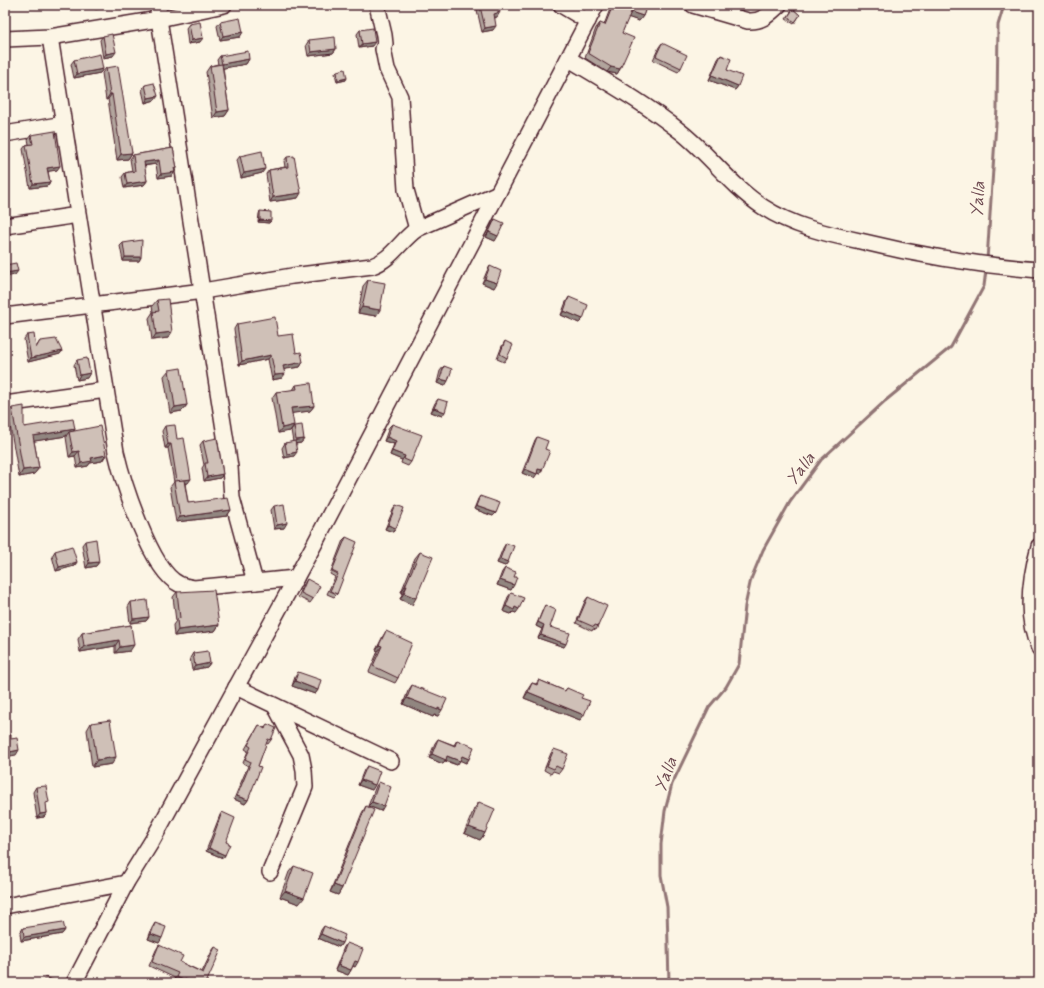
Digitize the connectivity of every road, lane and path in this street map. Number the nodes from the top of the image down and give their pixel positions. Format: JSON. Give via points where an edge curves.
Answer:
{"nodes":[{"id":1,"x":224,"y":5,"type":"edge"},
{"id":2,"x":378,"y":5,"type":"edge"},
{"id":3,"x":561,"y":5,"type":"edge"},
{"id":4,"x":596,"y":5,"type":"edge"},
{"id":5,"x":693,"y":5,"type":"edge"},
{"id":6,"x":779,"y":5,"type":"edge"},
{"id":7,"x":158,"y":12,"type":"edge"},
{"id":8,"x":588,"y":21,"type":"junction"},
{"id":9,"x":50,"y":37,"type":"junction"},
{"id":10,"x":5,"y":39,"type":"edge"},
{"id":11,"x":569,"y":59,"type":"junction"},
{"id":12,"x":64,"y":124,"type":"junction"},
{"id":13,"x":5,"y":134,"type":"edge"},
{"id":14,"x":498,"y":193,"type":"junction"},
{"id":15,"x":78,"y":215,"type":"junction"},
{"id":16,"x":5,"y":226,"type":"edge"},
{"id":17,"x":417,"y":229,"type":"junction"},
{"id":18,"x":1039,"y":270,"type":"edge"},
{"id":19,"x":203,"y":292,"type":"junction"},
{"id":20,"x":93,"y":305,"type":"junction"},
{"id":21,"x":5,"y":316,"type":"edge"},
{"id":22,"x":106,"y":390,"type":"junction"},
{"id":23,"x":5,"y":404,"type":"edge"},
{"id":24,"x":1039,"y":546,"type":"edge"},
{"id":25,"x":296,"y":578,"type":"junction"},
{"id":26,"x":255,"y":582,"type":"junction"},
{"id":27,"x":1039,"y":648,"type":"edge"},
{"id":28,"x":236,"y":687,"type":"junction"},
{"id":29,"x":275,"y":706,"type":"junction"},
{"id":30,"x":391,"y":761,"type":"dead end"},
{"id":31,"x":270,"y":872,"type":"dead end"},
{"id":32,"x":126,"y":883,"type":"junction"},
{"id":33,"x":5,"y":906,"type":"edge"},
{"id":34,"x":74,"y":983,"type":"edge"}],
"edges":[{"from":1,"to":7,"type":"street"},
{"from":2,"to":17,"type":"street","via":[[387,69],[400,97],[406,190]]},
{"from":3,"to":8,"type":"street"},
{"from":4,"to":8,"type":"street"},
{"from":5,"to":6,"type":"street","via":[[757,22]]},
{"from":7,"to":9,"type":"street"},
{"from":7,"to":19,"type":"street"},
{"from":8,"to":11,"type":"street"},
{"from":9,"to":10,"type":"street"},
{"from":9,"to":12,"type":"street"},
{"from":11,"to":14,"type":"street"},
{"from":11,"to":18,"type":"street","via":[[636,100],[681,132],[731,182],[763,207],[782,217],[834,235],[912,254],[972,264]]},
{"from":12,"to":13,"type":"street"},
{"from":12,"to":15,"type":"street"},
{"from":14,"to":17,"type":"street"},
{"from":14,"to":25,"type":"street"},
{"from":15,"to":16,"type":"street"},
{"from":15,"to":20,"type":"street"},
{"from":17,"to":19,"type":"street","via":[[381,263],[372,266],[292,276]]},
{"from":19,"to":20,"type":"street"},
{"from":19,"to":26,"type":"street","via":[[230,467],[232,498]]},
{"from":20,"to":21,"type":"street"},
{"from":20,"to":22,"type":"street"},
{"from":22,"to":23,"type":"street"},
{"from":22,"to":26,"type":"street","via":[[123,483],[155,557],[166,573],[178,584],[194,588]]},
{"from":24,"to":27,"type":"street","via":[[1030,603],[1033,636]]},
{"from":25,"to":26,"type":"street"},
{"from":25,"to":28,"type":"street"},
{"from":28,"to":29,"type":"street"},
{"from":28,"to":32,"type":"street","via":[[152,841]]},
{"from":29,"to":30,"type":"street"},
{"from":29,"to":31,"type":"street","via":[[301,755],[304,786]]},
{"from":32,"to":33,"type":"street"},
{"from":32,"to":34,"type":"street"}]}
